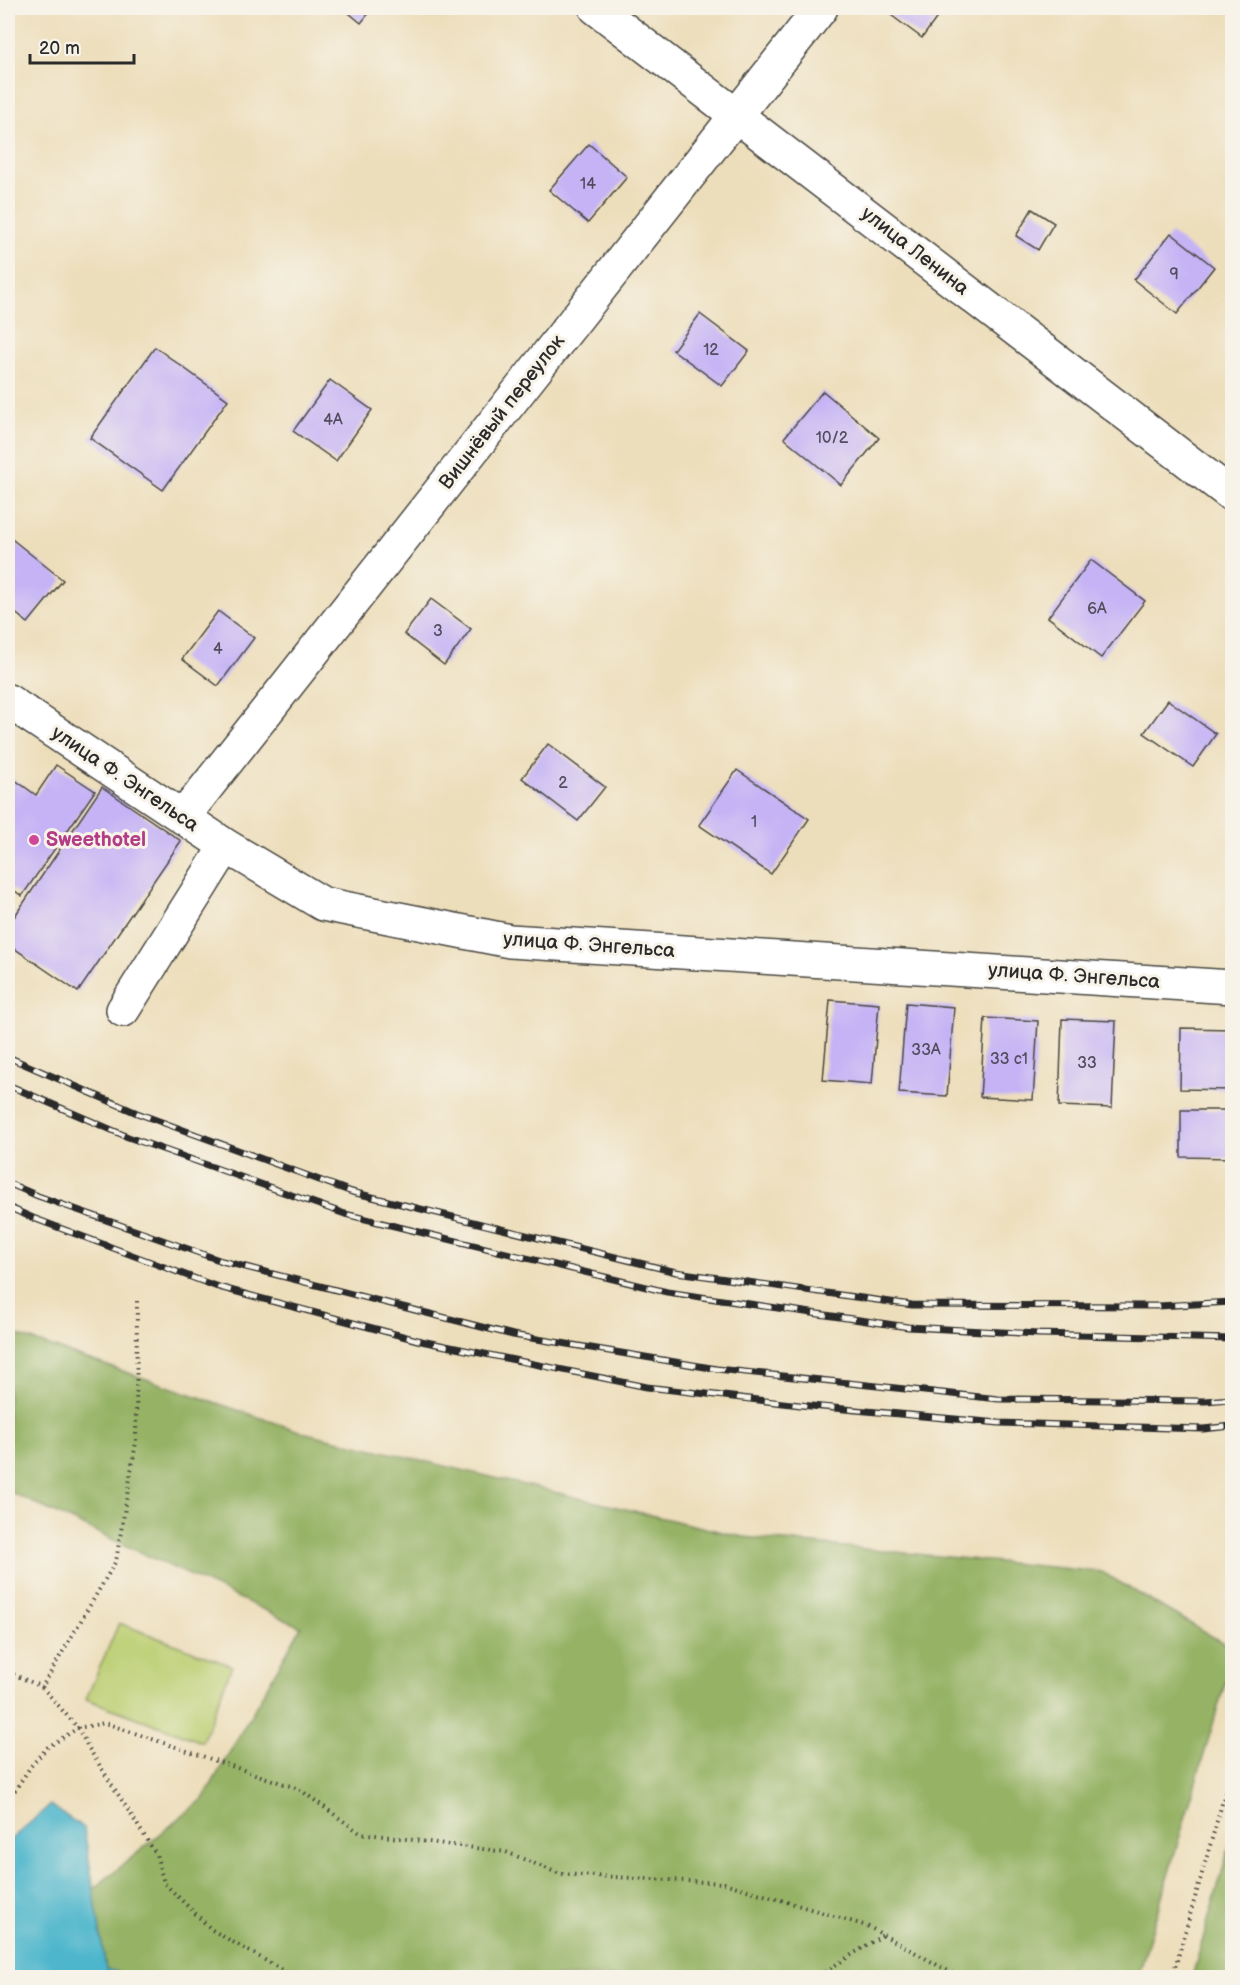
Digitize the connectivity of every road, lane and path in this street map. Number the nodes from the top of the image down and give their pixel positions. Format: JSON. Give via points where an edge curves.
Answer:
{"nodes":[{"id":1,"x":596,"y":8,"type":"edge"},
{"id":2,"x":821,"y":8,"type":"edge"},
{"id":3,"x":736,"y":114,"type":"junction"},
{"id":4,"x":1233,"y":495,"type":"edge"},
{"id":5,"x":8,"y":701,"type":"edge"},
{"id":6,"x":183,"y":817,"type":"junction"},
{"id":7,"x":226,"y":846,"type":"junction"},
{"id":8,"x":1233,"y":987,"type":"edge"},
{"id":9,"x":123,"y":1010,"type":"dead end"},
{"id":10,"x":137,"y":1301,"type":"dead end"},
{"id":11,"x":8,"y":1672,"type":"edge"},
{"id":12,"x":42,"y":1687,"type":"junction"},
{"id":13,"x":78,"y":1728,"type":"junction"},
{"id":14,"x":1233,"y":1769,"type":"edge"},
{"id":15,"x":8,"y":1802,"type":"edge"},
{"id":16,"x":883,"y":1935,"type":"junction"},
{"id":17,"x":296,"y":1977,"type":"edge"},
{"id":18,"x":815,"y":1977,"type":"edge"},
{"id":19,"x":961,"y":1977,"type":"edge"},
{"id":20,"x":1172,"y":1977,"type":"edge"}],
"edges":[{"from":1,"to":3,"type":"street","name":"улица Ленина"},
{"from":2,"to":3,"type":"street","name":"Вишнёвый переулок"},
{"from":3,"to":4,"type":"street","name":"улица Ленина"},
{"from":3,"to":6,"type":"street","name":"Вишнёвый переулок"},
{"from":5,"to":6,"type":"street","name":"улица Ф. Энгельса"},
{"from":6,"to":7,"type":"street","name":"улица Ф. Энгельса"},
{"from":7,"to":8,"type":"street","name":"улица Ф. Энгельса","via":[[322,904],[510,941]]},
{"from":7,"to":9,"type":"street"},
{"from":10,"to":12,"type":"path","via":[[136,1442],[116,1561]]},
{"from":11,"to":12,"type":"path"},
{"from":12,"to":13,"type":"path"},
{"from":13,"to":15,"type":"path","via":[[48,1747]]},
{"from":13,"to":16,"type":"path","via":[[105,1723],[299,1789],[360,1833],[506,1852],[560,1874],[724,1883],[867,1926]]},
{"from":13,"to":17,"type":"path","via":[[156,1854],[164,1883],[212,1930]]},
{"from":14,"to":20,"type":"path"},
{"from":16,"to":18,"type":"path"},
{"from":16,"to":19,"type":"path"}]}
